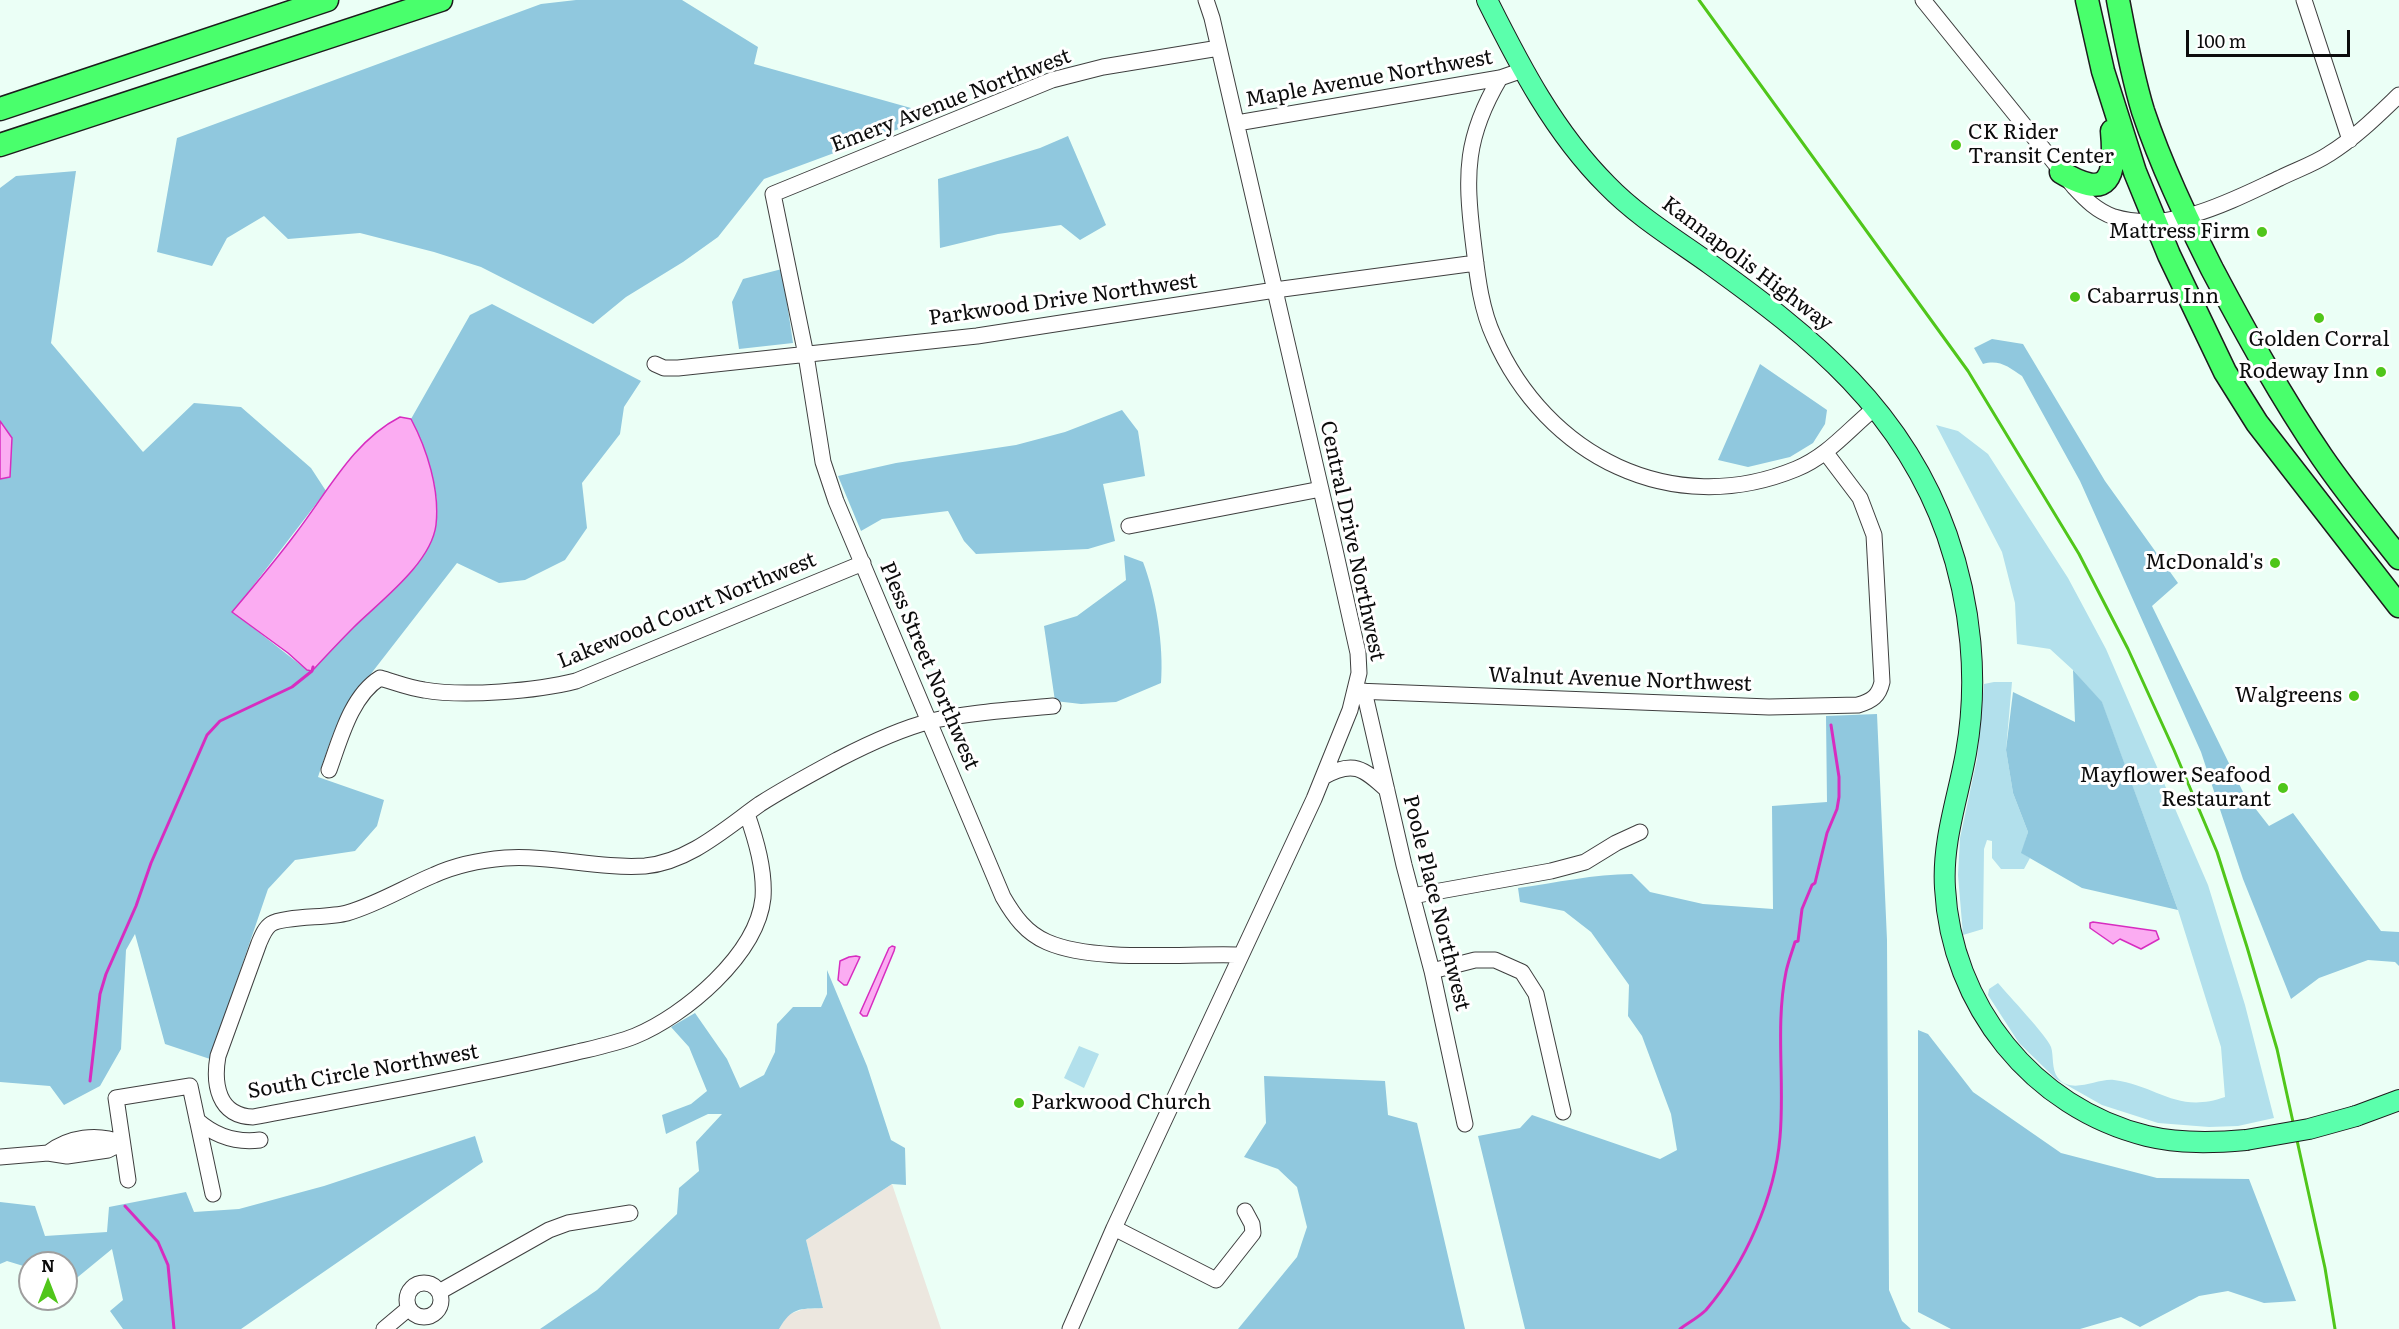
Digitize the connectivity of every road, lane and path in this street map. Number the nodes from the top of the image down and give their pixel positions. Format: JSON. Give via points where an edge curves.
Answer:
{"nodes":[{"id":1,"x":327,"y":0,"type":"edge"},
{"id":2,"x":441,"y":0,"type":"edge"},
{"id":3,"x":1206,"y":0,"type":"edge"},
{"id":4,"x":1487,"y":0,"type":"edge"},
{"id":5,"x":1923,"y":0,"type":"edge"},
{"id":6,"x":2087,"y":0,"type":"edge"},
{"id":7,"x":2118,"y":0,"type":"edge"},
{"id":8,"x":2304,"y":0,"type":"edge"},
{"id":9,"x":1219,"y":48,"type":"junction"},
{"id":10,"x":1510,"y":75,"type":"junction"},
{"id":11,"x":2109,"y":90,"type":"junction"},
{"id":12,"x":2399,"y":95,"type":"edge"},
{"id":13,"x":0,"y":109,"type":"edge"},
{"id":14,"x":1237,"y":123,"type":"junction"},
{"id":15,"x":2350,"y":140,"type":"junction"},
{"id":16,"x":0,"y":145,"type":"edge"},
{"id":17,"x":2061,"y":171,"type":"junction"},
{"id":18,"x":773,"y":194,"type":"joint"},
{"id":19,"x":2186,"y":216,"type":"junction"},
{"id":20,"x":2155,"y":221,"type":"junction"},
{"id":21,"x":1476,"y":263,"type":"junction"},
{"id":22,"x":1275,"y":291,"type":"junction"},
{"id":23,"x":806,"y":355,"type":"junction"},
{"id":24,"x":655,"y":364,"type":"dead end"},
{"id":25,"x":1875,"y":408,"type":"junction"},
{"id":26,"x":1826,"y":453,"type":"junction"},
{"id":27,"x":1321,"y":489,"type":"junction"},
{"id":28,"x":1130,"y":526,"type":"dead end"},
{"id":29,"x":2399,"y":558,"type":"edge"},
{"id":30,"x":863,"y":563,"type":"junction"},
{"id":31,"x":2399,"y":606,"type":"edge"},
{"id":32,"x":1360,"y":691,"type":"junction"},
{"id":33,"x":1053,"y":706,"type":"dead end"},
{"id":34,"x":931,"y":722,"type":"junction"},
{"id":35,"x":329,"y":770,"type":"dead end"},
{"id":36,"x":1323,"y":777,"type":"junction"},
{"id":37,"x":1387,"y":790,"type":"junction"},
{"id":38,"x":747,"y":814,"type":"junction"},
{"id":39,"x":1640,"y":832,"type":"dead end"},
{"id":40,"x":1412,"y":896,"type":"junction"},
{"id":41,"x":1240,"y":955,"type":"junction"},
{"id":42,"x":1432,"y":971,"type":"junction"},
{"id":43,"x":2394,"y":1100,"type":"edge"},
{"id":44,"x":1563,"y":1112,"type":"dead end"},
{"id":45,"x":197,"y":1120,"type":"junction"},
{"id":46,"x":1465,"y":1124,"type":"dead end"},
{"id":47,"x":260,"y":1140,"type":"dead end"},
{"id":48,"x":122,"y":1143,"type":"junction"},
{"id":49,"x":0,"y":1157,"type":"edge"},
{"id":50,"x":128,"y":1180,"type":"dead end"},
{"id":51,"x":213,"y":1194,"type":"dead end"},
{"id":52,"x":1245,"y":1211,"type":"dead end"},
{"id":53,"x":630,"y":1213,"type":"dead end"},
{"id":54,"x":1114,"y":1228,"type":"junction"},
{"id":55,"x":439,"y":1293,"type":"junction"},
{"id":56,"x":409,"y":1308,"type":"junction"},
{"id":57,"x":384,"y":1329,"type":"edge"},
{"id":58,"x":1070,"y":1329,"type":"edge"}],
"edges":[{"from":1,"to":13,"type":"highway"},
{"from":2,"to":16,"type":"highway"},
{"from":3,"to":9,"type":"street","name":"Central Drive Northwest"},
{"from":4,"to":10,"type":"main road","name":"Kannapolis Highway"},
{"from":5,"to":17,"type":"street"},
{"from":6,"to":11,"type":"highway"},
{"from":7,"to":19,"type":"highway","via":[[2143,109]]},
{"from":8,"to":15,"type":"street"},
{"from":9,"to":14,"type":"street","name":"Central Drive Northwest"},
{"from":9,"to":18,"type":"street","name":"Emery Avenue Northwest","via":[[1103,66],[1052,80]]},
{"from":10,"to":14,"type":"street","name":"Maple Avenue Northwest"},
{"from":10,"to":21,"type":"street","via":[[1480,116],[1468,173]]},
{"from":10,"to":25,"type":"main road","name":"Kannapolis Highway","via":[[1607,185],[1635,210],[1802,332]]},
{"from":11,"to":17,"type":"highway","via":[[2114,163],[2110,177],[2099,184],[2088,184]]},
{"from":11,"to":20,"type":"highway","via":[[2121,134]]},
{"from":12,"to":15,"type":"street"},
{"from":14,"to":22,"type":"street","name":"Central Drive Northwest"},
{"from":15,"to":19,"type":"street","via":[[2328,155],[2248,193]]},
{"from":17,"to":20,"type":"street","via":[[2085,200],[2100,210],[2124,219]]},
{"from":18,"to":23,"type":"street","name":"Pless Street Northwest"},
{"from":19,"to":20,"type":"street"},
{"from":19,"to":29,"type":"highway","via":[[2234,311],[2294,414]]},
{"from":20,"to":31,"type":"highway","via":[[2205,333],[2243,404]]},
{"from":21,"to":22,"type":"street","name":"Parkwood Drive Northwest"},
{"from":21,"to":26,"type":"street","via":[[1487,318],[1511,370],[1540,410],[1563,432],[1620,468],[1683,487],[1711,488],[1786,472]]},
{"from":22,"to":23,"type":"street","name":"Parkwood Drive Northwest","via":[[977,336]]},
{"from":22,"to":27,"type":"street","name":"Central Drive Northwest"},
{"from":23,"to":24,"type":"street","name":"Parkwood Drive Northwest","via":[[678,368]]},
{"from":23,"to":30,"type":"street","name":"Pless Street Northwest","via":[[823,462]]},
{"from":25,"to":26,"type":"street"},
{"from":25,"to":43,"type":"main road","name":"Kannapolis Highway","bridge":true,"via":[[1912,461],[1934,503],[1956,563],[1968,621],[1972,669],[1970,720],[1947,838],[1944,886],[1957,953],[1986,1021],[2034,1077],[2073,1106],[2149,1137],[2189,1142],[2246,1140],[2309,1129]]},
{"from":26,"to":32,"type":"street","name":"Walnut Avenue Northwest","via":[[1860,498],[1874,535],[1882,682],[1869,702],[1769,707]]},
{"from":27,"to":28,"type":"street"},
{"from":27,"to":32,"type":"street","name":"Central Drive Northwest","via":[[1358,653]]},
{"from":30,"to":34,"type":"street","name":"Pless Street Northwest"},
{"from":30,"to":35,"type":"street","name":"Lakewood Court Northwest","via":[[558,686],[450,693],[380,678],[369,685],[355,707]]},
{"from":32,"to":36,"type":"street","name":"Central Drive Northwest"},
{"from":32,"to":37,"type":"street","name":"Poole Place Northwest"},
{"from":33,"to":34,"type":"street","name":"South Circle Northwest"},
{"from":34,"to":38,"type":"street","name":"South Circle Northwest","via":[[891,734],[840,758]]},
{"from":34,"to":41,"type":"street","name":"Pless Street Northwest","via":[[1003,897],[1014,917],[1037,937],[1092,954]]},
{"from":36,"to":37,"type":"street","via":[[1337,769],[1355,767],[1366,771]]},
{"from":36,"to":41,"type":"street","name":"Central Drive Northwest"},
{"from":37,"to":40,"type":"street","name":"Poole Place Northwest"},
{"from":38,"to":38,"type":"street","name":"South Circle Northwest","via":[[688,852],[662,863],[644,866],[542,858],[471,863],[436,874],[359,909],[271,923],[259,943],[218,1056],[215,1075],[221,1097],[235,1113],[253,1117],[527,1064],[610,1044],[660,1023],[718,978],[749,938],[758,918],[763,898],[761,868]]},
{"from":39,"to":40,"type":"street","via":[[1585,862]]},
{"from":40,"to":42,"type":"street","name":"Poole Place Northwest"},
{"from":41,"to":54,"type":"street","name":"Central Drive Northwest"},
{"from":42,"to":44,"type":"street","via":[[1475,960],[1495,960],[1522,972],[1536,994]]},
{"from":42,"to":46,"type":"street","name":"Poole Place Northwest"},
{"from":45,"to":47,"type":"street","via":[[228,1138],[242,1142]]},
{"from":45,"to":48,"type":"street","via":[[190,1086],[116,1098]]},
{"from":45,"to":51,"type":"street"},
{"from":48,"to":49,"type":"street","via":[[107,1137],[70,1141],[48,1153]]},
{"from":48,"to":50,"type":"street"},
{"from":52,"to":54,"type":"street","via":[[1252,1233],[1216,1280]]},
{"from":53,"to":55,"type":"street","via":[[549,1230]]},
{"from":54,"to":58,"type":"street","name":"Central Drive Northwest"},
{"from":55,"to":56,"type":"street","via":[[439,1309],[432,1315],[416,1315]]},
{"from":55,"to":56,"type":"street","via":[[425,1283],[416,1286],[407,1300]]},
{"from":56,"to":57,"type":"street"}]}
